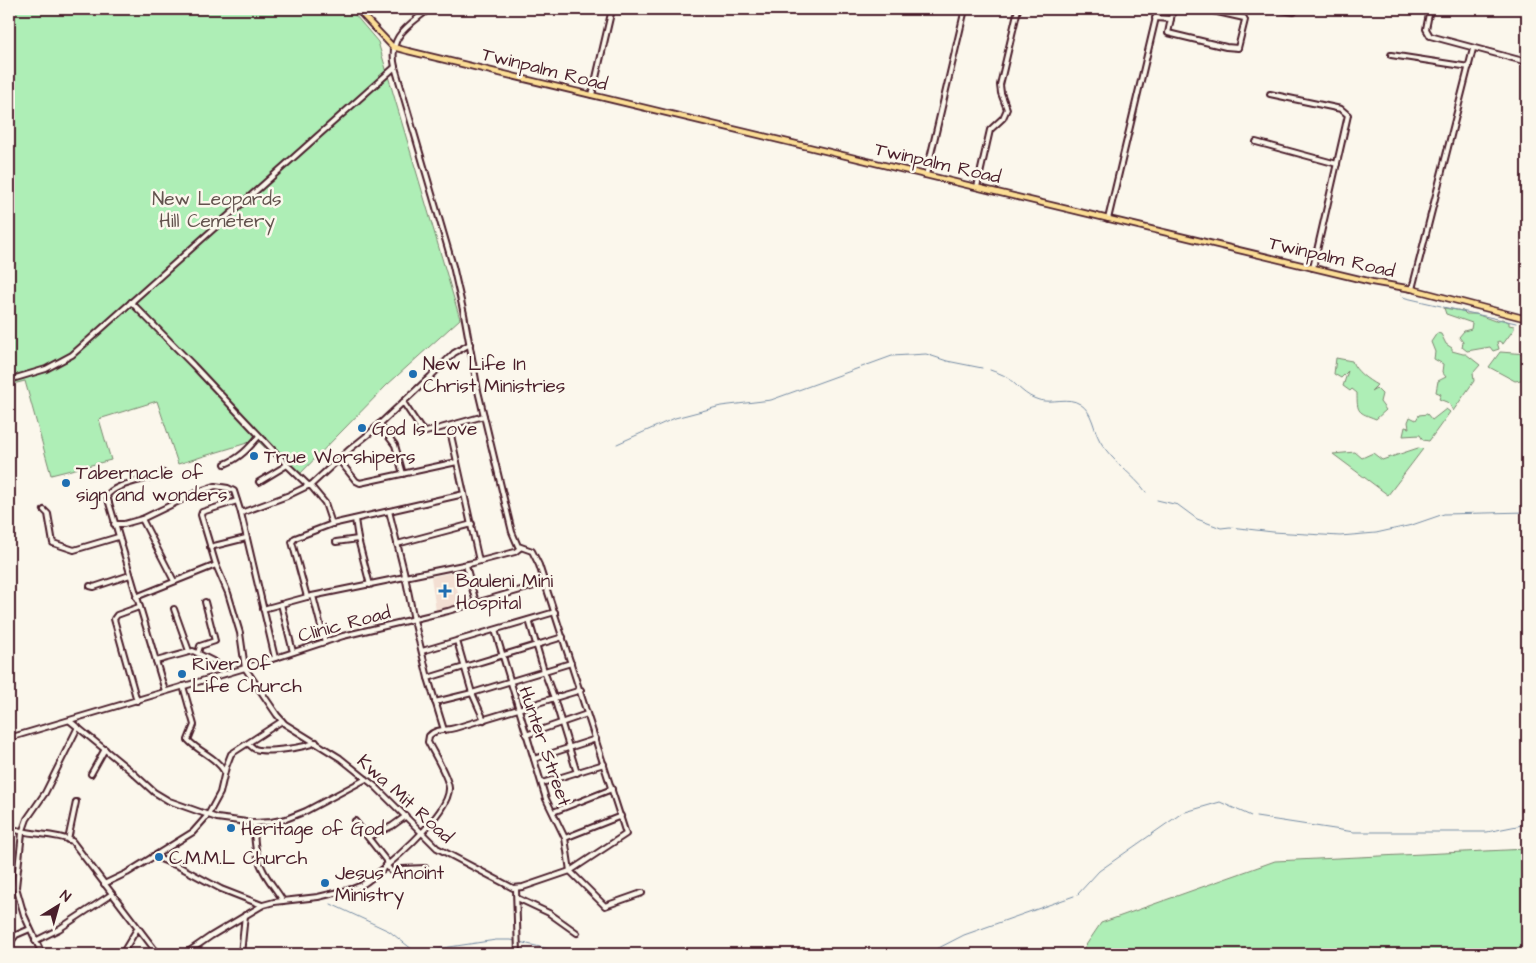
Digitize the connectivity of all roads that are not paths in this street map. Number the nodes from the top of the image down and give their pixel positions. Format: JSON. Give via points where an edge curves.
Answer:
{"nodes":[{"id":1,"x":357,"y":9,"type":"edge"},
{"id":2,"x":429,"y":9,"type":"edge"},
{"id":3,"x":612,"y":9,"type":"edge"},
{"id":4,"x":965,"y":9,"type":"edge"},
{"id":5,"x":1018,"y":9,"type":"edge"},
{"id":6,"x":1158,"y":9,"type":"edge"},
{"id":7,"x":1173,"y":9,"type":"edge"},
{"id":8,"x":1204,"y":9,"type":"edge"},
{"id":9,"x":1275,"y":9,"type":"edge"},
{"id":10,"x":1296,"y":9,"type":"edge"},
{"id":11,"x":1430,"y":9,"type":"edge"},
{"id":12,"x":1156,"y":18,"type":"junction"},
{"id":13,"x":1171,"y":19,"type":"junction"},
{"id":14,"x":393,"y":47,"type":"junction"},
{"id":15,"x":1473,"y":49,"type":"junction"},
{"id":16,"x":1391,"y":55,"type":"dead end"},
{"id":17,"x":1527,"y":62,"type":"edge"},
{"id":18,"x":395,"y":67,"type":"junction"},
{"id":19,"x":1468,"y":67,"type":"junction"},
{"id":20,"x":1270,"y":94,"type":"dead end"},
{"id":21,"x":592,"y":95,"type":"junction"},
{"id":22,"x":1256,"y":142,"type":"dead end"},
{"id":23,"x":1337,"y":164,"type":"junction"},
{"id":24,"x":926,"y":175,"type":"junction"},
{"id":25,"x":977,"y":187,"type":"junction"},
{"id":26,"x":1108,"y":218,"type":"junction"},
{"id":27,"x":1314,"y":268,"type":"junction"},
{"id":28,"x":1412,"y":290,"type":"junction"},
{"id":29,"x":131,"y":302,"type":"junction"},
{"id":30,"x":1527,"y":309,"type":"edge"},
{"id":31,"x":1526,"y":319,"type":"edge"},
{"id":32,"x":470,"y":344,"type":"junction"},
{"id":33,"x":9,"y":380,"type":"edge"},
{"id":34,"x":403,"y":402,"type":"junction"},
{"id":35,"x":484,"y":416,"type":"junction"},
{"id":36,"x":379,"y":424,"type":"junction"},
{"id":37,"x":449,"y":426,"type":"junction"},
{"id":38,"x":259,"y":436,"type":"junction"},
{"id":39,"x":339,"y":460,"type":"junction"},
{"id":40,"x":457,"y":462,"type":"junction"},
{"id":41,"x":225,"y":464,"type":"dead end"},
{"id":42,"x":286,"y":465,"type":"junction"},
{"id":43,"x":163,"y":473,"type":"dead end"},
{"id":44,"x":403,"y":474,"type":"junction"},
{"id":45,"x":260,"y":482,"type":"dead end"},
{"id":46,"x":310,"y":486,"type":"junction"},
{"id":47,"x":464,"y":494,"type":"junction"},
{"id":48,"x":237,"y":501,"type":"junction"},
{"id":49,"x":44,"y":510,"type":"dead end"},
{"id":50,"x":389,"y":512,"type":"junction"},
{"id":51,"x":241,"y":513,"type":"junction"},
{"id":52,"x":142,"y":519,"type":"junction"},
{"id":53,"x":355,"y":519,"type":"junction"},
{"id":54,"x":114,"y":524,"type":"junction"},
{"id":55,"x":332,"y":524,"type":"junction"},
{"id":56,"x":472,"y":524,"type":"junction"},
{"id":57,"x":118,"y":537,"type":"junction"},
{"id":58,"x":246,"y":538,"type":"junction"},
{"id":59,"x":358,"y":539,"type":"junction"},
{"id":60,"x":336,"y":542,"type":"dead end"},
{"id":61,"x":397,"y":544,"type":"junction"},
{"id":62,"x":210,"y":547,"type":"junction"},
{"id":63,"x":520,"y":548,"type":"junction"},
{"id":64,"x":479,"y":561,"type":"junction"},
{"id":65,"x":216,"y":565,"type":"junction"},
{"id":66,"x":466,"y":565,"type":"junction"},
{"id":67,"x":130,"y":575,"type":"junction"},
{"id":68,"x":406,"y":577,"type":"junction"},
{"id":69,"x":174,"y":581,"type":"junction"},
{"id":70,"x":545,"y":583,"type":"junction"},
{"id":71,"x":370,"y":585,"type":"junction"},
{"id":72,"x":90,"y":586,"type":"dead end"},
{"id":73,"x":313,"y":596,"type":"junction"},
{"id":74,"x":136,"y":597,"type":"junction"},
{"id":75,"x":307,"y":598,"type":"junction"},
{"id":76,"x":205,"y":602,"type":"dead end"},
{"id":77,"x":476,"y":603,"type":"junction"},
{"id":78,"x":281,"y":604,"type":"junction"},
{"id":79,"x":139,"y":607,"type":"junction"},
{"id":80,"x":174,"y":609,"type":"dead end"},
{"id":81,"x":263,"y":609,"type":"junction"},
{"id":82,"x":555,"y":612,"type":"junction"},
{"id":83,"x":414,"y":620,"type":"junction"},
{"id":84,"x":529,"y":620,"type":"junction"},
{"id":85,"x":494,"y":630,"type":"junction"},
{"id":86,"x":563,"y":637,"type":"junction"},
{"id":87,"x":457,"y":641,"type":"junction"},
{"id":88,"x":325,"y":642,"type":"junction"},
{"id":89,"x":536,"y":645,"type":"junction"},
{"id":90,"x":189,"y":651,"type":"junction"},
{"id":91,"x":293,"y":652,"type":"junction"},
{"id":92,"x":422,"y":652,"type":"junction"},
{"id":93,"x":198,"y":653,"type":"junction"},
{"id":94,"x":502,"y":655,"type":"junction"},
{"id":95,"x":275,"y":658,"type":"junction"},
{"id":96,"x":156,"y":661,"type":"junction"},
{"id":97,"x":571,"y":663,"type":"junction"},
{"id":98,"x":465,"y":667,"type":"junction"},
{"id":99,"x":245,"y":668,"type":"junction"},
{"id":100,"x":544,"y":671,"type":"junction"},
{"id":101,"x":224,"y":674,"type":"junction"},
{"id":102,"x":428,"y":678,"type":"junction"},
{"id":103,"x":510,"y":681,"type":"junction"},
{"id":104,"x":183,"y":686,"type":"junction"},
{"id":105,"x":581,"y":690,"type":"junction"},
{"id":106,"x":165,"y":691,"type":"junction"},
{"id":107,"x":472,"y":693,"type":"junction"},
{"id":108,"x":554,"y":698,"type":"junction"},
{"id":109,"x":136,"y":701,"type":"junction"},
{"id":110,"x":435,"y":702,"type":"junction"},
{"id":111,"x":519,"y":709,"type":"junction"},
{"id":112,"x":587,"y":714,"type":"junction"},
{"id":113,"x":484,"y":720,"type":"junction"},
{"id":114,"x":70,"y":721,"type":"junction"},
{"id":115,"x":282,"y":722,"type":"junction"},
{"id":116,"x":562,"y":722,"type":"junction"},
{"id":117,"x":78,"y":726,"type":"junction"},
{"id":118,"x":444,"y":730,"type":"junction"},
{"id":119,"x":526,"y":735,"type":"junction"},
{"id":120,"x":9,"y":738,"type":"edge"},
{"id":121,"x":596,"y":739,"type":"junction"},
{"id":122,"x":316,"y":742,"type":"junction"},
{"id":123,"x":248,"y":744,"type":"junction"},
{"id":124,"x":569,"y":747,"type":"junction"},
{"id":125,"x":105,"y":750,"type":"junction"},
{"id":126,"x":534,"y":759,"type":"junction"},
{"id":127,"x":604,"y":764,"type":"junction"},
{"id":128,"x":224,"y":771,"type":"junction"},
{"id":129,"x":577,"y":773,"type":"junction"},
{"id":130,"x":91,"y":774,"type":"dead end"},
{"id":131,"x":366,"y":779,"type":"junction"},
{"id":132,"x":542,"y":784,"type":"junction"},
{"id":133,"x":612,"y":789,"type":"junction"},
{"id":134,"x":76,"y":802,"type":"dead end"},
{"id":135,"x":553,"y":812,"type":"junction"},
{"id":136,"x":208,"y":815,"type":"junction"},
{"id":137,"x":406,"y":816,"type":"junction"},
{"id":138,"x":621,"y":816,"type":"junction"},
{"id":139,"x":355,"y":821,"type":"dead end"},
{"id":140,"x":254,"y":823,"type":"junction"},
{"id":141,"x":9,"y":828,"type":"edge"},
{"id":142,"x":22,"y":833,"type":"junction"},
{"id":143,"x":422,"y":833,"type":"junction"},
{"id":144,"x":368,"y":837,"type":"junction"},
{"id":145,"x":565,"y":838,"type":"junction"},
{"id":146,"x":68,"y":840,"type":"junction"},
{"id":147,"x":152,"y":856,"type":"junction"},
{"id":148,"x":387,"y":864,"type":"junction"},
{"id":149,"x":424,"y":868,"type":"dead end"},
{"id":150,"x":570,"y":871,"type":"junction"},
{"id":151,"x":104,"y":884,"type":"junction"},
{"id":152,"x":516,"y":889,"type":"junction"},
{"id":153,"x":642,"y":893,"type":"dead end"},
{"id":154,"x":112,"y":894,"type":"junction"},
{"id":155,"x":516,"y":898,"type":"junction"},
{"id":156,"x":283,"y":901,"type":"junction"},
{"id":157,"x":263,"y":905,"type":"junction"},
{"id":158,"x":245,"y":915,"type":"junction"},
{"id":159,"x":30,"y":929,"type":"junction"},
{"id":160,"x":137,"y":929,"type":"junction"},
{"id":161,"x":577,"y":933,"type":"dead end"},
{"id":162,"x":35,"y":941,"type":"junction"},
{"id":163,"x":9,"y":944,"type":"edge"},
{"id":164,"x":42,"y":954,"type":"edge"},
{"id":165,"x":122,"y":954,"type":"edge"},
{"id":166,"x":158,"y":954,"type":"edge"},
{"id":167,"x":185,"y":954,"type":"edge"},
{"id":168,"x":241,"y":954,"type":"edge"},
{"id":169,"x":518,"y":954,"type":"edge"}],
"edges":[{"from":1,"to":14,"type":"main road"},
{"from":2,"to":14,"type":"street","via":[[400,33]]},
{"from":3,"to":21,"type":"street"},
{"from":4,"to":24,"type":"street"},
{"from":5,"to":25,"type":"street","via":[[1000,86],[1007,109],[1003,118],[990,130]]},
{"from":6,"to":12,"type":"street"},
{"from":7,"to":13,"type":"street"},
{"from":8,"to":13,"type":"street","via":[[1244,18],[1238,48],[1168,34]]},
{"from":9,"to":10,"type":"street","via":[[1291,13]]},
{"from":11,"to":15,"type":"street","via":[[1426,29],[1430,36]]},
{"from":12,"to":13,"type":"street"},
{"from":12,"to":26,"type":"street"},
{"from":14,"to":18,"type":"street"},
{"from":14,"to":21,"type":"main road","name":"Twinpalm Road"},
{"from":15,"to":17,"type":"street"},
{"from":15,"to":19,"type":"street"},
{"from":16,"to":19,"type":"street"},
{"from":18,"to":29,"type":"street"},
{"from":18,"to":32,"type":"street","via":[[446,242]]},
{"from":19,"to":28,"type":"street"},
{"from":20,"to":23,"type":"street","via":[[1345,111],[1348,115]]},
{"from":21,"to":24,"type":"main road","name":"Twinpalm Road"},
{"from":22,"to":23,"type":"street"},
{"from":23,"to":27,"type":"street"},
{"from":24,"to":25,"type":"main road","name":"Twinpalm Road"},
{"from":25,"to":26,"type":"main road","name":"Twinpalm Road"},
{"from":26,"to":27,"type":"main road","name":"Twinpalm Road"},
{"from":27,"to":28,"type":"main road","name":"Twinpalm Road"},
{"from":28,"to":31,"type":"main road","name":"Twinpalm Road"},
{"from":29,"to":33,"type":"street","via":[[65,360]]},
{"from":29,"to":38,"type":"street"},
{"from":30,"to":31,"type":"street"},
{"from":32,"to":34,"type":"street","via":[[454,353]]},
{"from":32,"to":35,"type":"street"},
{"from":34,"to":36,"type":"street"},
{"from":34,"to":37,"type":"street","via":[[423,432]]},
{"from":35,"to":37,"type":"street"},
{"from":35,"to":63,"type":"street","via":[[512,532]]},
{"from":36,"to":39,"type":"street"},
{"from":36,"to":44,"type":"street","via":[[394,446]]},
{"from":37,"to":40,"type":"street"},
{"from":38,"to":41,"type":"street","via":[[245,452]]},
{"from":38,"to":42,"type":"street"},
{"from":39,"to":44,"type":"street","via":[[358,483]]},
{"from":39,"to":46,"type":"street"},
{"from":40,"to":44,"type":"street"},
{"from":40,"to":47,"type":"street"},
{"from":42,"to":45,"type":"street"},
{"from":42,"to":46,"type":"street"},
{"from":43,"to":54,"type":"street","via":[[108,493],[106,496]]},
{"from":46,"to":51,"type":"street"},
{"from":46,"to":55,"type":"street","via":[[325,503]]},
{"from":47,"to":50,"type":"street"},
{"from":47,"to":56,"type":"street"},
{"from":48,"to":51,"type":"street"},
{"from":48,"to":52,"type":"street","via":[[234,491],[215,486]]},
{"from":48,"to":62,"type":"street","via":[[201,514]]},
{"from":49,"to":57,"type":"street","via":[[48,514],[53,543],[74,550]]},
{"from":50,"to":53,"type":"street"},
{"from":50,"to":61,"type":"street"},
{"from":51,"to":58,"type":"street"},
{"from":52,"to":54,"type":"street"},
{"from":52,"to":69,"type":"street"},
{"from":53,"to":55,"type":"street"},
{"from":53,"to":59,"type":"street"},
{"from":54,"to":57,"type":"street"},
{"from":55,"to":75,"type":"street","via":[[292,540]]},
{"from":56,"to":61,"type":"street"},
{"from":56,"to":64,"type":"street"},
{"from":57,"to":67,"type":"street"},
{"from":58,"to":62,"type":"street"},
{"from":58,"to":81,"type":"street"},
{"from":59,"to":60,"type":"street"},
{"from":59,"to":71,"type":"street"},
{"from":61,"to":68,"type":"street"},
{"from":62,"to":65,"type":"street"},
{"from":63,"to":64,"type":"street"},
{"from":63,"to":70,"type":"street","via":[[534,554]]},
{"from":64,"to":66,"type":"street"},
{"from":65,"to":69,"type":"street"},
{"from":65,"to":99,"type":"street","via":[[240,633]]},
{"from":66,"to":68,"type":"street"},
{"from":66,"to":77,"type":"street"},
{"from":67,"to":72,"type":"street"},
{"from":67,"to":74,"type":"street"},
{"from":68,"to":71,"type":"street"},
{"from":68,"to":83,"type":"street"},
{"from":69,"to":74,"type":"street"},
{"from":70,"to":77,"type":"street","name":"Clinic Road"},
{"from":70,"to":82,"type":"street"},
{"from":71,"to":73,"type":"street"},
{"from":73,"to":75,"type":"street"},
{"from":73,"to":88,"type":"street"},
{"from":74,"to":79,"type":"street"},
{"from":75,"to":78,"type":"street"},
{"from":76,"to":93,"type":"street","via":[[215,641],[200,646]]},
{"from":77,"to":83,"type":"street","name":"Clinic Road"},
{"from":78,"to":81,"type":"street"},
{"from":78,"to":91,"type":"street"},
{"from":79,"to":96,"type":"street"},
{"from":79,"to":109,"type":"street","via":[[117,615],[114,620]]},
{"from":80,"to":90,"type":"street"},
{"from":81,"to":95,"type":"street"},
{"from":82,"to":84,"type":"street"},
{"from":82,"to":86,"type":"street"},
{"from":83,"to":88,"type":"street","name":"Clinic Road"},
{"from":83,"to":92,"type":"street"},
{"from":84,"to":85,"type":"street"},
{"from":84,"to":89,"type":"street"},
{"from":85,"to":87,"type":"street"},
{"from":85,"to":94,"type":"street","name":"Hunter Street"},
{"from":86,"to":89,"type":"street"},
{"from":86,"to":97,"type":"street"},
{"from":87,"to":92,"type":"street"},
{"from":87,"to":98,"type":"street"},
{"from":88,"to":91,"type":"street","name":"Clinic Road"},
{"from":89,"to":94,"type":"street"},
{"from":89,"to":100,"type":"street"},
{"from":90,"to":93,"type":"street"},
{"from":90,"to":96,"type":"street"},
{"from":91,"to":95,"type":"street","name":"Clinic Road"},
{"from":92,"to":102,"type":"street"},
{"from":93,"to":101,"type":"street","via":[[215,662]]},
{"from":94,"to":98,"type":"street"},
{"from":94,"to":103,"type":"street","name":"Hunter Street"},
{"from":95,"to":99,"type":"street","name":"Clinic Road"},
{"from":96,"to":106,"type":"street"},
{"from":97,"to":100,"type":"street"},
{"from":97,"to":105,"type":"street"},
{"from":98,"to":102,"type":"street"},
{"from":98,"to":107,"type":"street"},
{"from":99,"to":101,"type":"street","name":"Clinic Road"},
{"from":99,"to":115,"type":"street","name":"Kwa Mit Road"},
{"from":100,"to":103,"type":"street"},
{"from":100,"to":108,"type":"street"},
{"from":101,"to":104,"type":"street","name":"Clinic Road"},
{"from":102,"to":110,"type":"street"},
{"from":103,"to":107,"type":"street"},
{"from":103,"to":111,"type":"street","name":"Hunter Street"},
{"from":104,"to":106,"type":"street","name":"Clinic Road"},
{"from":104,"to":128,"type":"street","via":[[194,725],[188,740]]},
{"from":105,"to":108,"type":"street"},
{"from":105,"to":112,"type":"street"},
{"from":106,"to":109,"type":"street","name":"Clinic Road"},
{"from":107,"to":110,"type":"street"},
{"from":107,"to":113,"type":"street"},
{"from":108,"to":111,"type":"street"},
{"from":108,"to":116,"type":"street"},
{"from":109,"to":114,"type":"street","name":"Clinic Road"},
{"from":110,"to":118,"type":"street"},
{"from":111,"to":113,"type":"street"},
{"from":111,"to":119,"type":"street","name":"Hunter Street"},
{"from":112,"to":116,"type":"street"},
{"from":112,"to":121,"type":"street"},
{"from":113,"to":118,"type":"street"},
{"from":114,"to":117,"type":"street"},
{"from":114,"to":120,"type":"street","name":"Clinic Road"},
{"from":115,"to":122,"type":"street","name":"Kwa Mit Road"},
{"from":115,"to":123,"type":"street"},
{"from":116,"to":119,"type":"street"},
{"from":116,"to":124,"type":"street"},
{"from":117,"to":125,"type":"street"},
{"from":117,"to":142,"type":"street"},
{"from":118,"to":143,"type":"street","via":[[433,732],[428,740],[448,784],[448,795]]},
{"from":119,"to":126,"type":"street","name":"Hunter Street"},
{"from":121,"to":124,"type":"street"},
{"from":121,"to":127,"type":"street"},
{"from":122,"to":123,"type":"street","via":[[303,747],[266,751]]},
{"from":122,"to":131,"type":"street","name":"Kwa Mit Road"},
{"from":123,"to":128,"type":"street","via":[[231,754]]},
{"from":124,"to":126,"type":"street"},
{"from":124,"to":129,"type":"street"},
{"from":125,"to":130,"type":"street"},
{"from":125,"to":136,"type":"street","via":[[162,798]]},
{"from":126,"to":132,"type":"street","name":"Hunter Street"},
{"from":127,"to":129,"type":"street"},
{"from":127,"to":133,"type":"street"},
{"from":128,"to":136,"type":"street","via":[[220,793]]},
{"from":129,"to":132,"type":"street"},
{"from":131,"to":137,"type":"street","name":"Kwa Mit Road"},
{"from":131,"to":140,"type":"street","via":[[299,814]]},
{"from":132,"to":135,"type":"street","name":"Hunter Street"},
{"from":133,"to":135,"type":"street"},
{"from":133,"to":138,"type":"street"},
{"from":134,"to":146,"type":"street"},
{"from":135,"to":145,"type":"street","name":"Hunter Street"},
{"from":136,"to":140,"type":"street"},
{"from":136,"to":147,"type":"street","via":[[188,836]]},
{"from":137,"to":143,"type":"street","name":"Kwa Mit Road"},
{"from":137,"to":144,"type":"street"},
{"from":138,"to":145,"type":"street"},
{"from":138,"to":150,"type":"street","via":[[626,834]]},
{"from":139,"to":144,"type":"street"},
{"from":140,"to":156,"type":"street","via":[[258,858]]},
{"from":141,"to":142,"type":"street"},
{"from":142,"to":146,"type":"street"},
{"from":142,"to":159,"type":"street","via":[[16,887]]},
{"from":143,"to":148,"type":"street"},
{"from":143,"to":152,"type":"street","name":"Kwa Mit Road","via":[[444,852]]},
{"from":144,"to":148,"type":"street"},
{"from":145,"to":150,"type":"street","name":"Hunter Street"},
{"from":146,"to":151,"type":"street"},
{"from":147,"to":151,"type":"street"},
{"from":147,"to":157,"type":"street"},
{"from":148,"to":149,"type":"street","via":[[392,872]]},
{"from":148,"to":156,"type":"street","via":[[367,882],[352,889]]},
{"from":150,"to":152,"type":"street"},
{"from":150,"to":153,"type":"street","via":[[605,906]]},
{"from":151,"to":154,"type":"street"},
{"from":152,"to":155,"type":"street"},
{"from":154,"to":160,"type":"street"},
{"from":154,"to":162,"type":"street"},
{"from":155,"to":161,"type":"street","via":[[549,914]]},
{"from":155,"to":169,"type":"street"},
{"from":156,"to":157,"type":"street"},
{"from":157,"to":158,"type":"street"},
{"from":158,"to":167,"type":"street"},
{"from":158,"to":168,"type":"street"},
{"from":159,"to":162,"type":"street"},
{"from":159,"to":163,"type":"street","via":[[16,935]]},
{"from":160,"to":165,"type":"street"},
{"from":160,"to":166,"type":"street"},
{"from":162,"to":164,"type":"street"}]}
